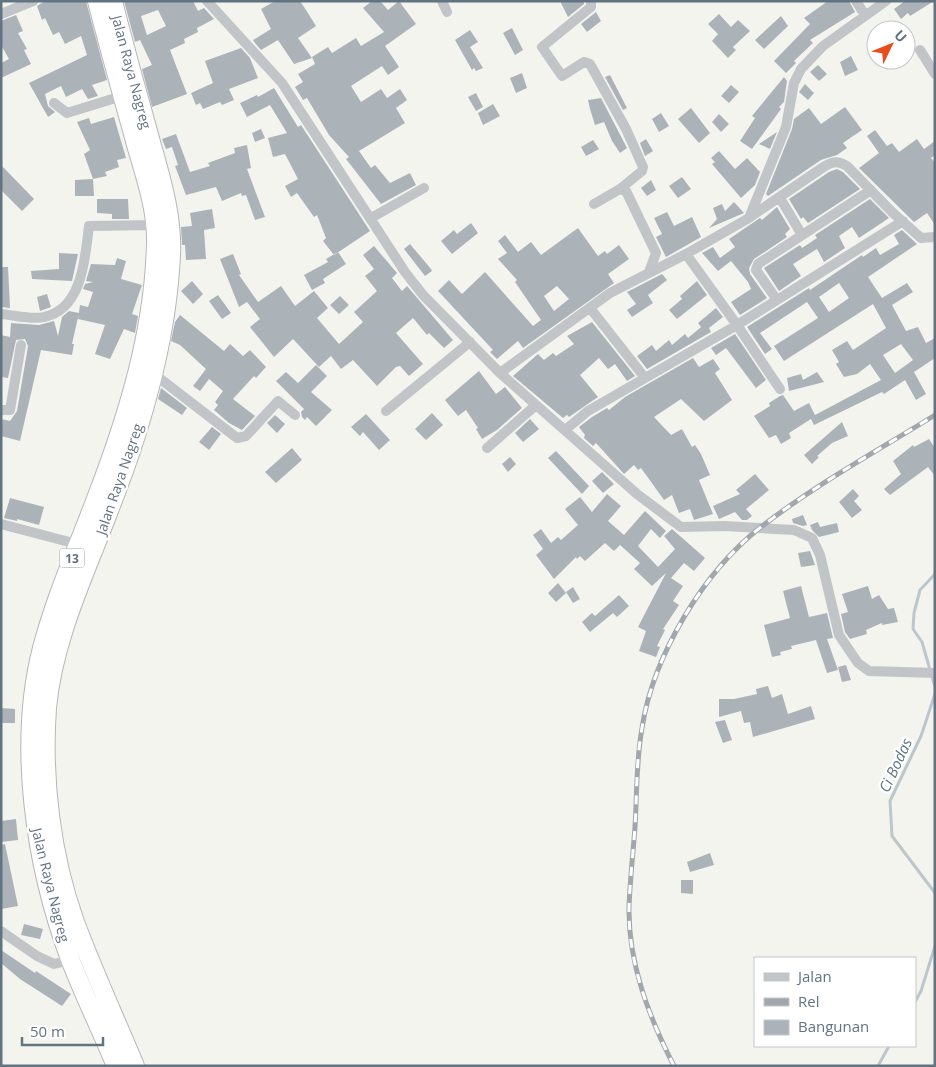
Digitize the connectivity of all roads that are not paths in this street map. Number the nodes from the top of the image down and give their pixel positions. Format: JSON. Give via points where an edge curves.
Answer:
{"nodes":[{"id":1,"x":33,"y":1,"type":"edge"},
{"id":2,"x":97,"y":1,"type":"edge"},
{"id":3,"x":113,"y":1,"type":"edge"},
{"id":4,"x":207,"y":1,"type":"edge"},
{"id":5,"x":442,"y":1,"type":"edge"},
{"id":6,"x":591,"y":1,"type":"edge"},
{"id":7,"x":856,"y":1,"type":"edge"},
{"id":8,"x":886,"y":1,"type":"edge"},
{"id":9,"x":448,"y":12,"type":"dead end"},
{"id":10,"x":1,"y":14,"type":"edge"},
{"id":11,"x":865,"y":16,"type":"junction"},
{"id":12,"x":920,"y":50,"type":"dead end"},
{"id":13,"x":935,"y":74,"type":"edge"},
{"id":14,"x":122,"y":96,"type":"junction"},
{"id":15,"x":54,"y":103,"type":"dead end"},
{"id":16,"x":424,"y":188,"type":"dead end"},
{"id":17,"x":620,"y":189,"type":"junction"},
{"id":18,"x":870,"y":190,"type":"junction"},
{"id":19,"x":780,"y":198,"type":"junction"},
{"id":20,"x":594,"y":204,"type":"dead end"},
{"id":21,"x":371,"y":218,"type":"junction"},
{"id":22,"x":749,"y":218,"type":"junction"},
{"id":23,"x":903,"y":221,"type":"junction"},
{"id":24,"x":156,"y":224,"type":"junction"},
{"id":25,"x":802,"y":235,"type":"junction"},
{"id":26,"x":935,"y":237,"type":"edge"},
{"id":27,"x":686,"y":254,"type":"junction"},
{"id":28,"x":649,"y":272,"type":"junction"},
{"id":29,"x":777,"y":300,"type":"junction"},
{"id":30,"x":590,"y":308,"type":"junction"},
{"id":31,"x":1,"y":314,"type":"edge"},
{"id":32,"x":737,"y":325,"type":"junction"},
{"id":33,"x":470,"y":342,"type":"junction"},
{"id":34,"x":21,"y":345,"type":"dead end"},
{"id":35,"x":500,"y":373,"type":"junction"},
{"id":36,"x":154,"y":374,"type":"junction"},
{"id":37,"x":645,"y":378,"type":"junction"},
{"id":38,"x":780,"y":390,"type":"dead end"},
{"id":39,"x":536,"y":405,"type":"junction"},
{"id":40,"x":1,"y":410,"type":"edge"},
{"id":41,"x":386,"y":411,"type":"dead end"},
{"id":42,"x":295,"y":415,"type":"dead end"},
{"id":43,"x":565,"y":430,"type":"junction"},
{"id":44,"x":486,"y":448,"type":"dead end"},
{"id":45,"x":1,"y":524,"type":"edge"},
{"id":46,"x":77,"y":544,"type":"junction"},
{"id":47,"x":935,"y":673,"type":"edge"},
{"id":48,"x":1,"y":931,"type":"edge"},
{"id":49,"x":70,"y":960,"type":"junction"},
{"id":50,"x":116,"y":1066,"type":"edge"},
{"id":51,"x":134,"y":1066,"type":"edge"}],
"edges":[{"from":1,"to":10,"type":"street"},
{"from":2,"to":14,"type":"highway","name":"Jalan Raya Nagreg","number":"13"},
{"from":3,"to":36,"type":"highway","name":"Jalan Raya Nagreg","number":"13","via":[[168,202],[172,252]]},
{"from":4,"to":21,"type":"street","via":[[282,83]]},
{"from":5,"to":9,"type":"street"},
{"from":6,"to":17,"type":"street","via":[[591,7],[542,47],[562,76],[584,62],[590,64],[643,167],[641,173]]},
{"from":7,"to":11,"type":"street"},
{"from":8,"to":11,"type":"street"},
{"from":11,"to":22,"type":"street","via":[[823,46],[801,69],[794,83],[786,127]]},
{"from":12,"to":13,"type":"street"},
{"from":14,"to":15,"type":"street","via":[[66,113]]},
{"from":14,"to":24,"type":"highway","name":"Jalan Raya Nagreg","number":"13"},
{"from":16,"to":21,"type":"street"},
{"from":17,"to":20,"type":"street"},
{"from":17,"to":28,"type":"street","via":[[626,192],[656,253]]},
{"from":18,"to":19,"type":"street","via":[[847,166],[834,161]]},
{"from":18,"to":23,"type":"street"},
{"from":18,"to":25,"type":"street"},
{"from":19,"to":22,"type":"street"},
{"from":19,"to":25,"type":"street"},
{"from":21,"to":33,"type":"street","via":[[396,260],[423,295]]},
{"from":22,"to":27,"type":"street"},
{"from":23,"to":26,"type":"street","via":[[921,238]]},
{"from":23,"to":29,"type":"street"},
{"from":24,"to":31,"type":"street","via":[[89,226],[81,281],[65,304],[43,318]]},
{"from":24,"to":46,"type":"highway","name":"Jalan Raya Nagreg","number":"13","via":[[152,299],[140,365],[97,496]]},
{"from":25,"to":29,"type":"street","via":[[755,268]]},
{"from":27,"to":28,"type":"street"},
{"from":27,"to":32,"type":"street"},
{"from":28,"to":30,"type":"street"},
{"from":29,"to":32,"type":"street"},
{"from":30,"to":35,"type":"street"},
{"from":30,"to":37,"type":"street"},
{"from":32,"to":37,"type":"street"},
{"from":32,"to":38,"type":"street"},
{"from":33,"to":35,"type":"street"},
{"from":33,"to":41,"type":"street"},
{"from":34,"to":40,"type":"street","via":[[10,410]]},
{"from":35,"to":39,"type":"street"},
{"from":36,"to":42,"type":"street","via":[[237,438],[246,436],[278,401]]},
{"from":36,"to":51,"type":"highway","name":"Jalan Raya Nagreg","number":"13","via":[[59,649],[47,708],[47,772],[54,845],[75,920]]},
{"from":37,"to":43,"type":"street","via":[[588,411]]},
{"from":39,"to":43,"type":"street"},
{"from":39,"to":44,"type":"street"},
{"from":43,"to":47,"type":"street","via":[[637,494],[681,527],[794,530],[812,538],[820,555],[839,635],[850,654],[869,671]]},
{"from":45,"to":46,"type":"street"},
{"from":46,"to":49,"type":"highway","name":"Jalan Raya Nagreg","number":"13","via":[[42,647],[32,706],[34,817],[46,876]]},
{"from":48,"to":49,"type":"street","via":[[54,964]]},
{"from":49,"to":50,"type":"highway","name":"Jalan Raya Nagreg","number":"13"}]}
